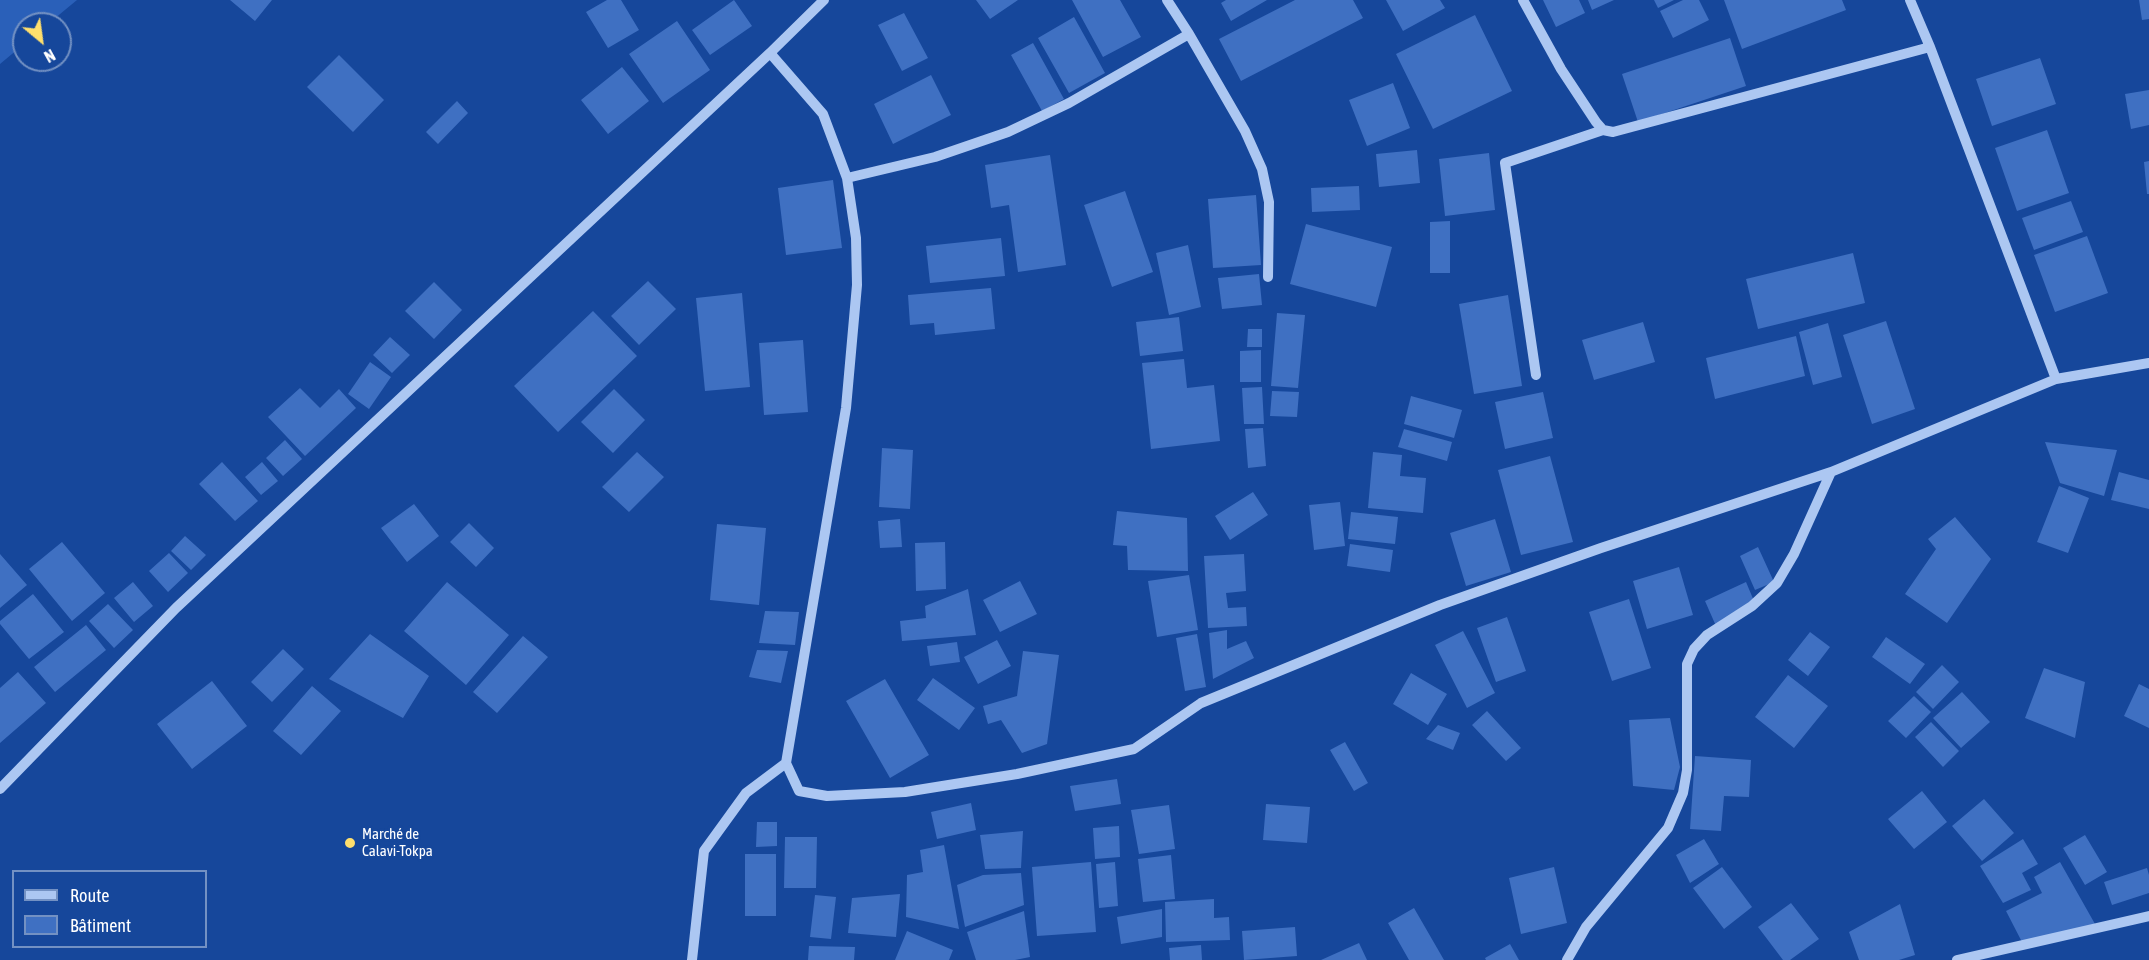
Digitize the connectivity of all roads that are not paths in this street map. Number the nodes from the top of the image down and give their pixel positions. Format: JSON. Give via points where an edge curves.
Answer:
{"nodes":[{"id":1,"x":824,"y":0,"type":"edge"},
{"id":2,"x":1167,"y":0,"type":"edge"},
{"id":3,"x":1523,"y":0,"type":"edge"},
{"id":4,"x":1910,"y":0,"type":"edge"},
{"id":5,"x":1189,"y":34,"type":"junction"},
{"id":6,"x":1930,"y":47,"type":"junction"},
{"id":7,"x":770,"y":53,"type":"junction"},
{"id":8,"x":1604,"y":130,"type":"junction"},
{"id":9,"x":847,"y":178,"type":"junction"},
{"id":10,"x":1268,"y":277,"type":"dead end"},
{"id":11,"x":2149,"y":363,"type":"edge"},
{"id":12,"x":1536,"y":375,"type":"dead end"},
{"id":13,"x":2056,"y":379,"type":"junction"},
{"id":14,"x":1831,"y":472,"type":"junction"},
{"id":15,"x":786,"y":763,"type":"junction"},
{"id":16,"x":0,"y":789,"type":"edge"},
{"id":17,"x":2149,"y":916,"type":"edge"},
{"id":18,"x":692,"y":960,"type":"edge"},
{"id":19,"x":1567,"y":960,"type":"edge"},
{"id":20,"x":1957,"y":960,"type":"edge"}],
"edges":[{"from":1,"to":7,"type":"street"},
{"from":2,"to":5,"type":"street"},
{"from":3,"to":8,"type":"street","via":[[1561,69]]},
{"from":4,"to":6,"type":"street"},
{"from":5,"to":9,"type":"street","via":[[1069,103],[1008,132],[935,157]]},
{"from":5,"to":10,"type":"street","via":[[1245,131],[1262,169],[1269,202]]},
{"from":6,"to":8,"type":"street","via":[[1613,132]]},
{"from":6,"to":13,"type":"street"},
{"from":7,"to":9,"type":"street","via":[[823,114]]},
{"from":7,"to":16,"type":"street","via":[[176,608]]},
{"from":8,"to":12,"type":"street","via":[[1504,163]]},
{"from":9,"to":15,"type":"street","via":[[856,238],[857,285],[846,408]]},
{"from":11,"to":13,"type":"street"},
{"from":13,"to":14,"type":"street"},
{"from":14,"to":15,"type":"street","via":[[1440,605],[1201,703],[1134,749],[905,792],[827,796],[800,791]]},
{"from":14,"to":19,"type":"street","via":[[1777,583],[1694,649],[1687,664],[1687,770],[1683,793],[1668,828],[1586,927]]},
{"from":15,"to":18,"type":"street","via":[[746,793],[704,851]]},
{"from":17,"to":20,"type":"street"}]}
